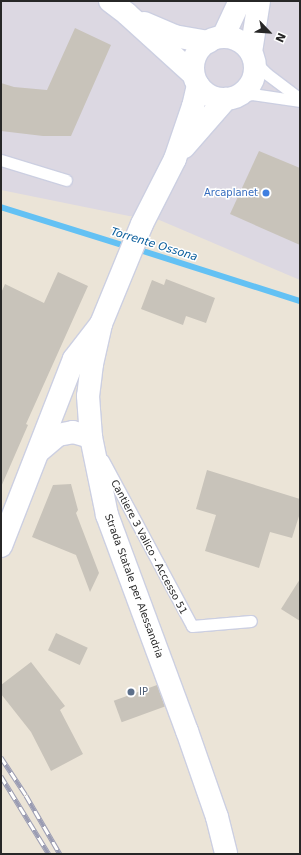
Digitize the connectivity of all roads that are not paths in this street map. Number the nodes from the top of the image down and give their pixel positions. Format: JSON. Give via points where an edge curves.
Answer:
{"nodes":[{"id":1,"x":110,"y":1,"type":"edge"},
{"id":2,"x":240,"y":1,"type":"edge"},
{"id":3,"x":259,"y":1,"type":"edge"},
{"id":4,"x":127,"y":14,"type":"junction"},
{"id":5,"x":215,"y":39,"type":"junction"},
{"id":6,"x":252,"y":57,"type":"junction"},
{"id":7,"x":195,"y":80,"type":"junction"},
{"id":8,"x":229,"y":99,"type":"junction"},
{"id":9,"x":300,"y":100,"type":"edge"},
{"id":10,"x":175,"y":159,"type":"junction"},
{"id":11,"x":1,"y":160,"type":"edge"},
{"id":12,"x":66,"y":180,"type":"dead end"},
{"id":13,"x":102,"y":324,"type":"junction"},
{"id":14,"x":91,"y":437,"type":"junction"},
{"id":15,"x":39,"y":451,"type":"junction"},
{"id":16,"x":1,"y":546,"type":"edge"},
{"id":17,"x":251,"y":621,"type":"dead end"},
{"id":18,"x":226,"y":854,"type":"edge"}],
"edges":[{"from":1,"to":4,"type":"main road"},
{"from":2,"to":5,"type":"main road","name":"Strada Statale per Alessandria"},
{"from":3,"to":6,"type":"main road","name":"Strada Statale per Alessandria"},
{"from":4,"to":5,"type":"main road","via":[[162,32]]},
{"from":4,"to":7,"type":"main road"},
{"from":5,"to":6,"type":"main road","via":[[239,41]]},
{"from":5,"to":7,"type":"main road","name":"Strada Statale per Alessandria","via":[[200,48],[195,56]]},
{"from":6,"to":8,"type":"main road","name":"Strada Statale per Alessandria","via":[[255,71],[252,80],[240,94]]},
{"from":6,"to":9,"type":"lane"},
{"from":7,"to":8,"type":"main road","via":[[204,92],[212,97]]},
{"from":7,"to":10,"type":"main road","name":"Strada Statale per Alessandria","via":[[193,106]]},
{"from":8,"to":9,"type":"lane","via":[[252,94]]},
{"from":8,"to":10,"type":"main road","name":"Strada Statale per Alessandria"},
{"from":10,"to":13,"type":"main road","name":"Strada Statale per Alessandria","via":[[142,224]]},
{"from":11,"to":12,"type":"lane"},
{"from":13,"to":14,"type":"main road","name":"Strada Statale per Alessandria","via":[[92,364],[88,396]]},
{"from":13,"to":15,"type":"main road","via":[[74,359]]},
{"from":14,"to":15,"type":"main road","via":[[73,432],[58,435]]},
{"from":14,"to":17,"type":"lane","name":"Cantiere 3 Valico - Accesso 51","via":[[192,626]]},
{"from":14,"to":18,"type":"main road","name":"Strada Statale per Alessandria","via":[[107,515],[217,817]]},
{"from":15,"to":16,"type":"main road"}]}
